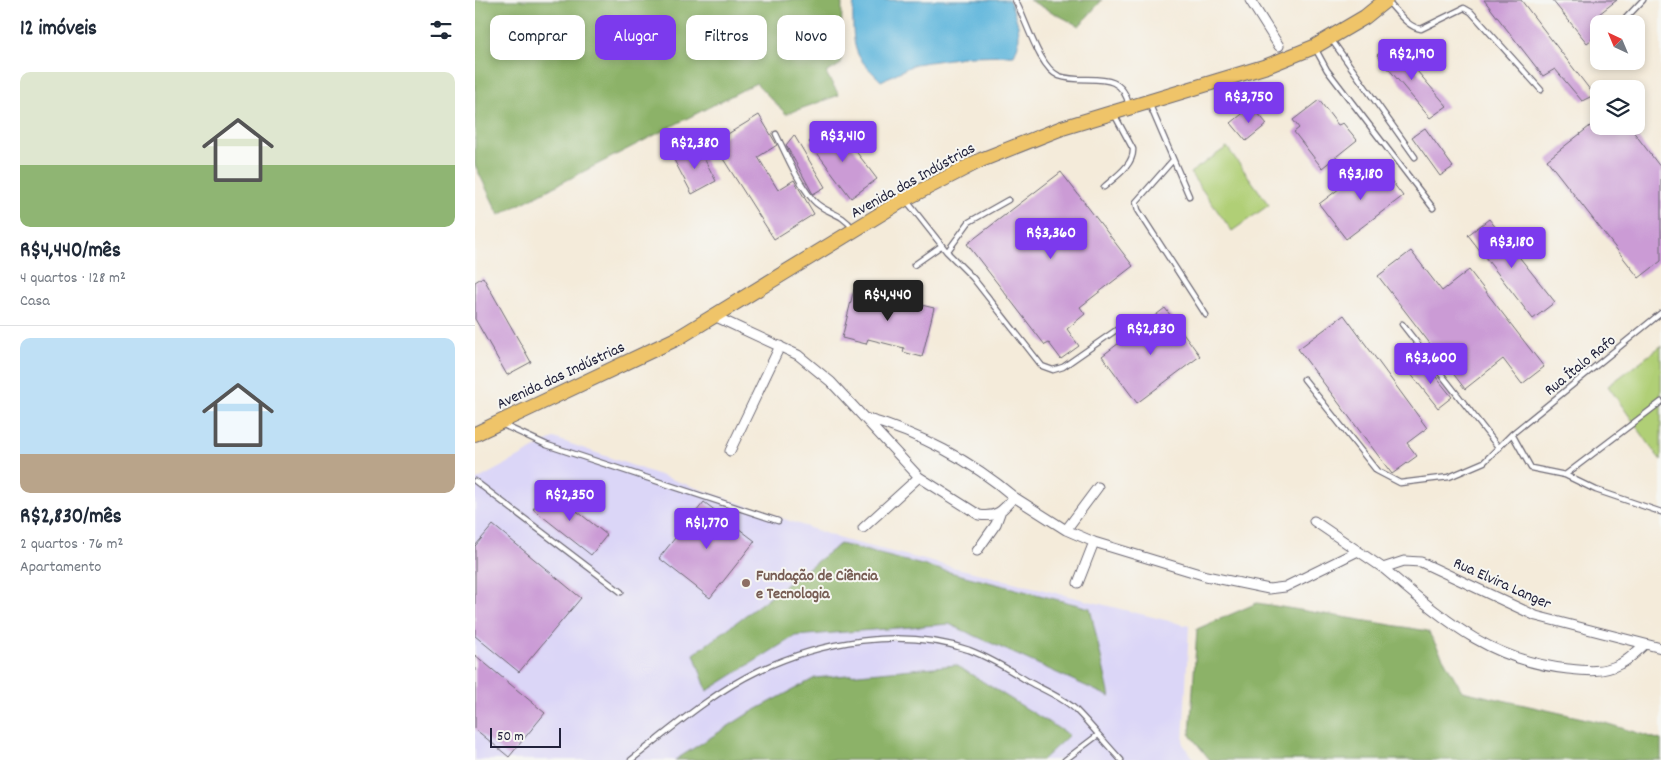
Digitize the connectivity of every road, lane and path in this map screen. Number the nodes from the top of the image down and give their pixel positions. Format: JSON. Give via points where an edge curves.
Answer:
{"nodes":[{"id":1,"x":1015,"y":0,"type":"edge"},
{"id":2,"x":1250,"y":0,"type":"edge"},
{"id":3,"x":1386,"y":0,"type":"edge"},
{"id":4,"x":1643,"y":0,"type":"edge"},
{"id":5,"x":1629,"y":15,"type":"edge"},
{"id":6,"x":1330,"y":38,"type":"junction"},
{"id":7,"x":1279,"y":46,"type":"dead end"},
{"id":8,"x":1314,"y":47,"type":"junction"},
{"id":9,"x":1541,"y":90,"type":"dead end"},
{"id":10,"x":1148,"y":102,"type":"junction"},
{"id":11,"x":1129,"y":108,"type":"junction"},
{"id":12,"x":1113,"y":112,"type":"junction"},
{"id":13,"x":776,"y":134,"type":"dead end"},
{"id":14,"x":1415,"y":157,"type":"dead end"},
{"id":15,"x":1173,"y":160,"type":"junction"},
{"id":16,"x":1104,"y":187,"type":"dead end"},
{"id":17,"x":1189,"y":196,"type":"dead end"},
{"id":18,"x":905,"y":199,"type":"junction"},
{"id":19,"x":1007,"y":200,"type":"dead end"},
{"id":20,"x":1433,"y":208,"type":"dead end"},
{"id":21,"x":854,"y":231,"type":"junction"},
{"id":22,"x":941,"y":246,"type":"junction"},
{"id":23,"x":947,"y":252,"type":"junction"},
{"id":24,"x":914,"y":265,"type":"dead end"},
{"id":25,"x":1661,"y":313,"type":"edge"},
{"id":26,"x":1206,"y":315,"type":"dead end"},
{"id":27,"x":714,"y":316,"type":"junction"},
{"id":28,"x":1402,"y":324,"type":"dead end"},
{"id":29,"x":1122,"y":326,"type":"dead end"},
{"id":30,"x":780,"y":346,"type":"junction"},
{"id":31,"x":1304,"y":379,"type":"dead end"},
{"id":32,"x":1661,"y":402,"type":"edge"},
{"id":33,"x":865,"y":418,"type":"junction"},
{"id":34,"x":497,"y":423,"type":"junction"},
{"id":35,"x":475,"y":434,"type":"edge"},
{"id":36,"x":1513,"y":434,"type":"junction"},
{"id":37,"x":1499,"y":448,"type":"junction"},
{"id":38,"x":730,"y":451,"type":"dead end"},
{"id":39,"x":1565,"y":475,"type":"junction"},
{"id":40,"x":919,"y":478,"type":"junction"},
{"id":41,"x":475,"y":482,"type":"edge"},
{"id":42,"x":1098,"y":487,"type":"dead end"},
{"id":43,"x":1013,"y":497,"type":"junction"},
{"id":44,"x":1661,"y":512,"type":"edge"},
{"id":45,"x":1000,"y":513,"type":"junction"},
{"id":46,"x":778,"y":521,"type":"dead end"},
{"id":47,"x":1314,"y":521,"type":"dead end"},
{"id":48,"x":863,"y":528,"type":"dead end"},
{"id":49,"x":1066,"y":530,"type":"junction"},
{"id":50,"x":1094,"y":542,"type":"junction"},
{"id":51,"x":977,"y":551,"type":"dead end"},
{"id":52,"x":1358,"y":551,"type":"junction"},
{"id":53,"x":1383,"y":568,"type":"junction"},
{"id":54,"x":1078,"y":583,"type":"dead end"},
{"id":55,"x":621,"y":592,"type":"dead end"},
{"id":56,"x":1644,"y":645,"type":"junction"},
{"id":57,"x":1661,"y":648,"type":"edge"},
{"id":58,"x":1098,"y":736,"type":"junction"},
{"id":59,"x":631,"y":760,"type":"edge"},
{"id":60,"x":1065,"y":760,"type":"edge"},
{"id":61,"x":1121,"y":760,"type":"edge"}],
"edges":[{"from":1,"to":11,"type":"lane","via":[[1035,49],[1052,71],[1061,77],[1115,83],[1126,92]]},
{"from":2,"to":7,"type":"street"},
{"from":3,"to":6,"type":"main road","name":"Avenida das Indústrias"},
{"from":3,"to":9,"type":"lane","via":[[1403,18],[1421,29],[1457,10],[1464,8],[1471,12]]},
{"from":4,"to":5,"type":"lane"},
{"from":6,"to":8,"type":"main road","name":"Avenida das Indústrias"},
{"from":6,"to":14,"type":"lane"},
{"from":8,"to":10,"type":"main road","name":"Avenida das Indústrias","via":[[1267,66]]},
{"from":8,"to":20,"type":"lane","via":[[1327,70]]},
{"from":10,"to":11,"type":"main road","name":"Avenida das Indústrias"},
{"from":10,"to":15,"type":"lane"},
{"from":11,"to":12,"type":"main road","name":"Avenida das Indústrias"},
{"from":12,"to":16,"type":"lane","via":[[1133,149],[1133,156],[1130,163]]},
{"from":12,"to":18,"type":"main road","name":"Avenida das Indústrias","via":[[981,160]]},
{"from":13,"to":21,"type":"lane","via":[[813,200],[847,220]]},
{"from":15,"to":17,"type":"lane"},
{"from":15,"to":26,"type":"lane","via":[[1136,202],[1137,210]]},
{"from":18,"to":21,"type":"main road","name":"Avenida das Indústrias"},
{"from":18,"to":22,"type":"lane"},
{"from":19,"to":23,"type":"lane","via":[[969,222]]},
{"from":21,"to":27,"type":"main road","name":"Avenida das Indústrias"},
{"from":22,"to":23,"type":"lane"},
{"from":22,"to":24,"type":"lane"},
{"from":23,"to":29,"type":"lane","via":[[973,278],[1042,366],[1053,370],[1063,367]]},
{"from":25,"to":36,"type":"lane","name":"Rua Ítalo Rafo"},
{"from":27,"to":30,"type":"street"},
{"from":27,"to":34,"type":"main road","name":"Avenida das Indústrias","via":[[678,338]]},
{"from":28,"to":37,"type":"lane"},
{"from":30,"to":33,"type":"street","via":[[798,355],[831,382]]},
{"from":30,"to":38,"type":"street"},
{"from":31,"to":37,"type":"lane","name":"Rua Ítalo Rafo","via":[[1377,471],[1394,481],[1412,483],[1449,477],[1484,462]]},
{"from":32,"to":39,"type":"lane"},
{"from":33,"to":40,"type":"street"},
{"from":33,"to":43,"type":"street","via":[[890,425],[952,455],[981,471]]},
{"from":34,"to":35,"type":"main road","name":"Avenida das Indústrias"},
{"from":34,"to":46,"type":"lane","via":[[547,445]]},
{"from":36,"to":37,"type":"lane","name":"Rua Ítalo Rafo"},
{"from":36,"to":39,"type":"lane","via":[[1531,468]]},
{"from":39,"to":44,"type":"lane","via":[[1596,490]]},
{"from":40,"to":45,"type":"street","via":[[979,515],[990,517]]},
{"from":40,"to":48,"type":"street"},
{"from":41,"to":55,"type":"lane"},
{"from":42,"to":49,"type":"street"},
{"from":43,"to":45,"type":"street"},
{"from":43,"to":49,"type":"street"},
{"from":45,"to":51,"type":"street"},
{"from":47,"to":52,"type":"street"},
{"from":49,"to":50,"type":"street"},
{"from":50,"to":52,"type":"street","via":[[1207,576],[1277,589]]},
{"from":50,"to":54,"type":"street"},
{"from":52,"to":53,"type":"street"},
{"from":53,"to":56,"type":"street","name":"Rua Elvira Langer","via":[[1404,562],[1421,562],[1536,616]]},
{"from":53,"to":56,"type":"street","via":[[1434,611],[1477,641],[1525,662],[1599,670],[1622,663]]},
{"from":56,"to":57,"type":"street","name":"Rua Elvira Langer"},
{"from":58,"to":59,"type":"lane","via":[[1073,708],[1005,667],[969,650],[930,641],[885,640],[841,644],[798,654],[757,672],[718,695]]},
{"from":58,"to":60,"type":"lane"},
{"from":58,"to":61,"type":"lane"}]}
